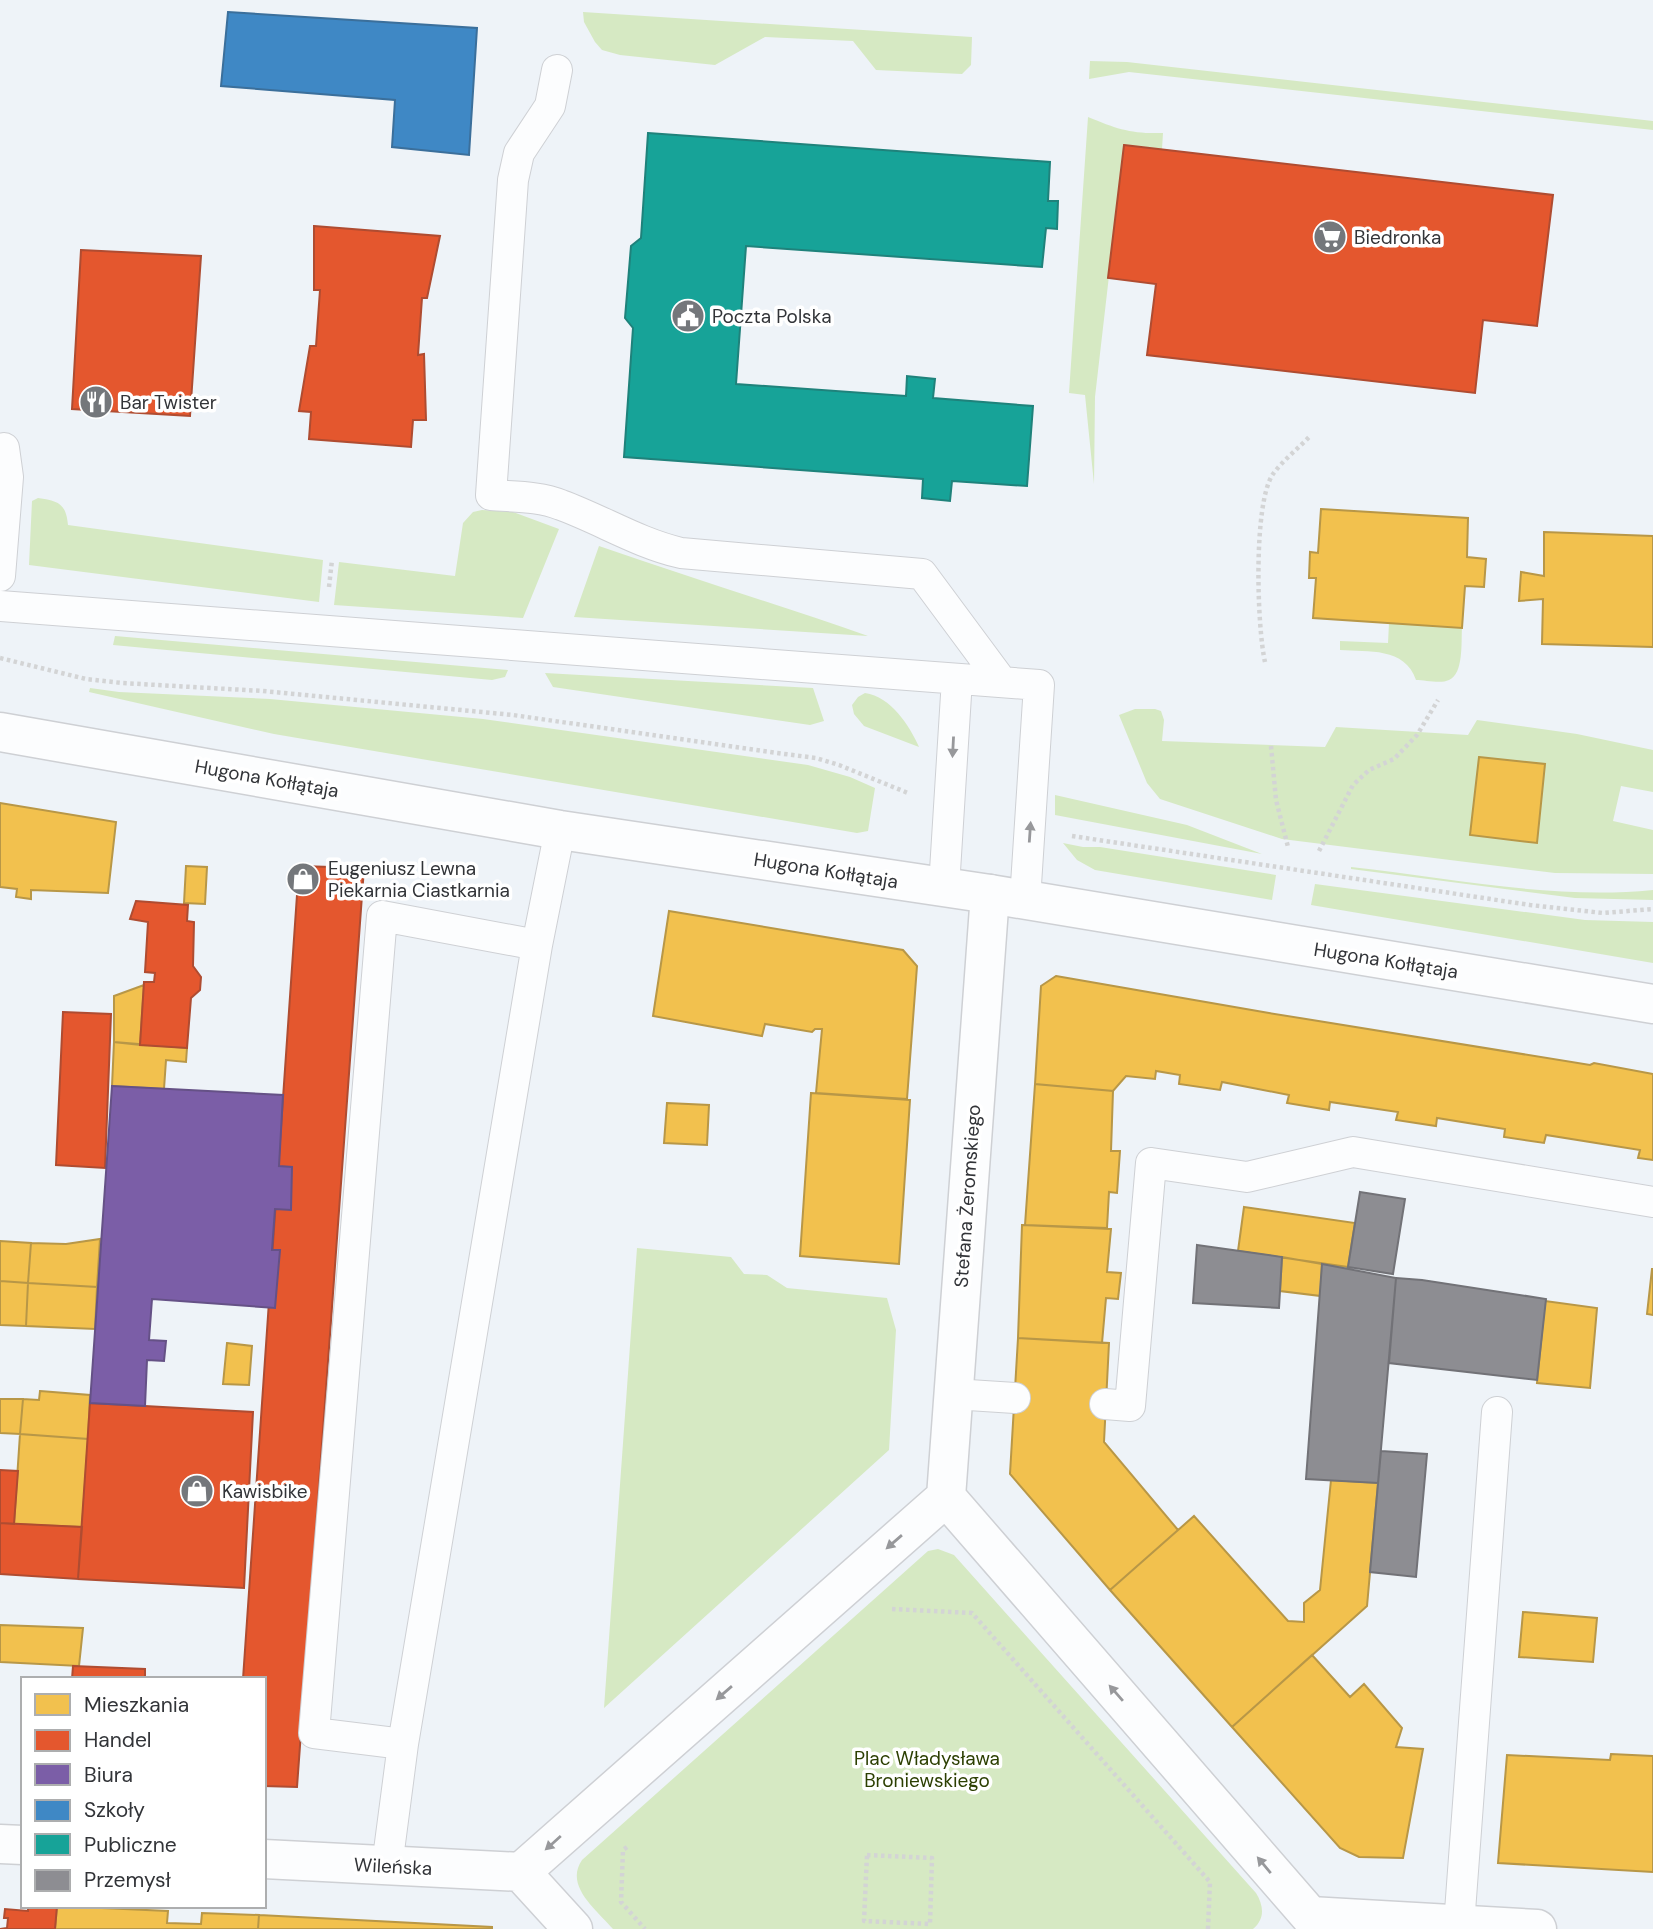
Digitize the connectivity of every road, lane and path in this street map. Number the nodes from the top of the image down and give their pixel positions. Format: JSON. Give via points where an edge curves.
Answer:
{"nodes":[{"id":1,"x":557,"y":70,"type":"dead end"},
{"id":2,"x":1311,"y":435,"type":"dead end"},
{"id":3,"x":4,"y":448,"type":"dead end"},
{"id":4,"x":0,"y":576,"type":"edge"},
{"id":5,"x":0,"y":606,"type":"edge"},
{"id":6,"x":0,"y":658,"type":"edge"},
{"id":7,"x":1265,"y":662,"type":"dead end"},
{"id":8,"x":957,"y":679,"type":"junction"},
{"id":9,"x":1002,"y":682,"type":"junction"},
{"id":10,"x":1438,"y":700,"type":"dead end"},
{"id":11,"x":0,"y":732,"type":"edge"},
{"id":12,"x":1271,"y":746,"type":"dead end"},
{"id":13,"x":909,"y":793,"type":"dead end"},
{"id":14,"x":560,"y":830,"type":"junction"},
{"id":15,"x":1060,"y":834,"type":"dead end"},
{"id":16,"x":1288,"y":847,"type":"dead end"},
{"id":17,"x":1319,"y":851,"type":"dead end"},
{"id":18,"x":944,"y":887,"type":"junction"},
{"id":19,"x":1007,"y":897,"type":"junction"},
{"id":20,"x":1653,"y":909,"type":"edge"},
{"id":21,"x":537,"y":945,"type":"junction"},
{"id":22,"x":1653,"y":1004,"type":"edge"},
{"id":23,"x":1653,"y":1202,"type":"edge"},
{"id":24,"x":953,"y":1394,"type":"junction"},
{"id":25,"x":1015,"y":1398,"type":"dead end"},
{"id":26,"x":1105,"y":1404,"type":"dead end"},
{"id":27,"x":1497,"y":1412,"type":"dead end"},
{"id":28,"x":946,"y":1497,"type":"junction"},
{"id":29,"x":914,"y":1610,"type":"dead end"},
{"id":30,"x":403,"y":1744,"type":"junction"},
{"id":31,"x":0,"y":1844,"type":"edge"},
{"id":32,"x":21,"y":1845,"type":"edge"},
{"id":33,"x":266,"y":1859,"type":"edge"},
{"id":34,"x":387,"y":1866,"type":"junction"},
{"id":35,"x":521,"y":1872,"type":"junction"},
{"id":36,"x":622,"y":1875,"type":"dead end"},
{"id":37,"x":931,"y":1893,"type":"joint"},
{"id":38,"x":1303,"y":1923,"type":"edge"},
{"id":39,"x":1459,"y":1925,"type":"junction"},
{"id":40,"x":573,"y":1929,"type":"edge"},
{"id":41,"x":645,"y":1929,"type":"edge"},
{"id":42,"x":1208,"y":1929,"type":"edge"},
{"id":43,"x":1537,"y":1929,"type":"edge"}],
"edges":[{"from":1,"to":9,"type":"lane","via":[[550,106],[526,139],[514,172],[491,495],[562,505],[655,547],[681,553],[922,574]]},
{"from":2,"to":7,"type":"path","via":[[1272,475],[1266,491],[1258,606]]},
{"from":3,"to":4,"type":"lane","via":[[8,477]]},
{"from":5,"to":8,"type":"lane"},
{"from":6,"to":13,"type":"path","via":[[86,679],[513,715],[803,756]]},
{"from":8,"to":9,"type":"lane"},
{"from":8,"to":18,"type":"lane","one_way":true},
{"from":19,"to":9,"type":"lane","one_way":true,"via":[[1039,685]]},
{"from":10,"to":17,"type":"path","via":[[1417,735],[1394,759],[1368,771],[1353,785]]},
{"from":11,"to":14,"type":"street","name":"Hugona Kołłątaja"},
{"from":12,"to":16,"type":"path","via":[[1276,800]]},
{"from":14,"to":18,"type":"street","name":"Hugona Kołłątaja"},
{"from":14,"to":21,"type":"lane"},
{"from":15,"to":20,"type":"path","via":[[1542,907],[1603,913]]},
{"from":18,"to":19,"type":"street","name":"Hugona Kołłątaja"},
{"from":19,"to":22,"type":"street","name":"Hugona Kołłątaja"},
{"from":19,"to":24,"type":"street","name":"Stefana Żeromskiego"},
{"from":21,"to":30,"type":"lane"},
{"from":21,"to":30,"type":"lane","via":[[382,916],[314,1733]]},
{"from":23,"to":26,"type":"lane","via":[[1353,1152],[1247,1177],[1151,1163],[1130,1406]]},
{"from":24,"to":25,"type":"lane"},
{"from":24,"to":28,"type":"street","name":"Stefana Żeromskiego"},
{"from":27,"to":39,"type":"lane"},
{"from":28,"to":35,"type":"street","one_way":true},
{"from":38,"to":28,"type":"street","one_way":true},
{"from":29,"to":42,"type":"path","via":[[972,1613],[1210,1882]]},
{"from":30,"to":34,"type":"lane"},
{"from":31,"to":32,"type":"street"},
{"from":33,"to":34,"type":"street","name":"Wileńska"},
{"from":34,"to":35,"type":"street","name":"Wileńska"},
{"from":35,"to":40,"type":"street"},
{"from":36,"to":41,"type":"path","via":[[621,1902]]},
{"from":37,"to":37,"type":"path","via":[[932,1858],[867,1855],[864,1921],[930,1924]]},
{"from":38,"to":39,"type":"street"},
{"from":39,"to":43,"type":"street"}]}
